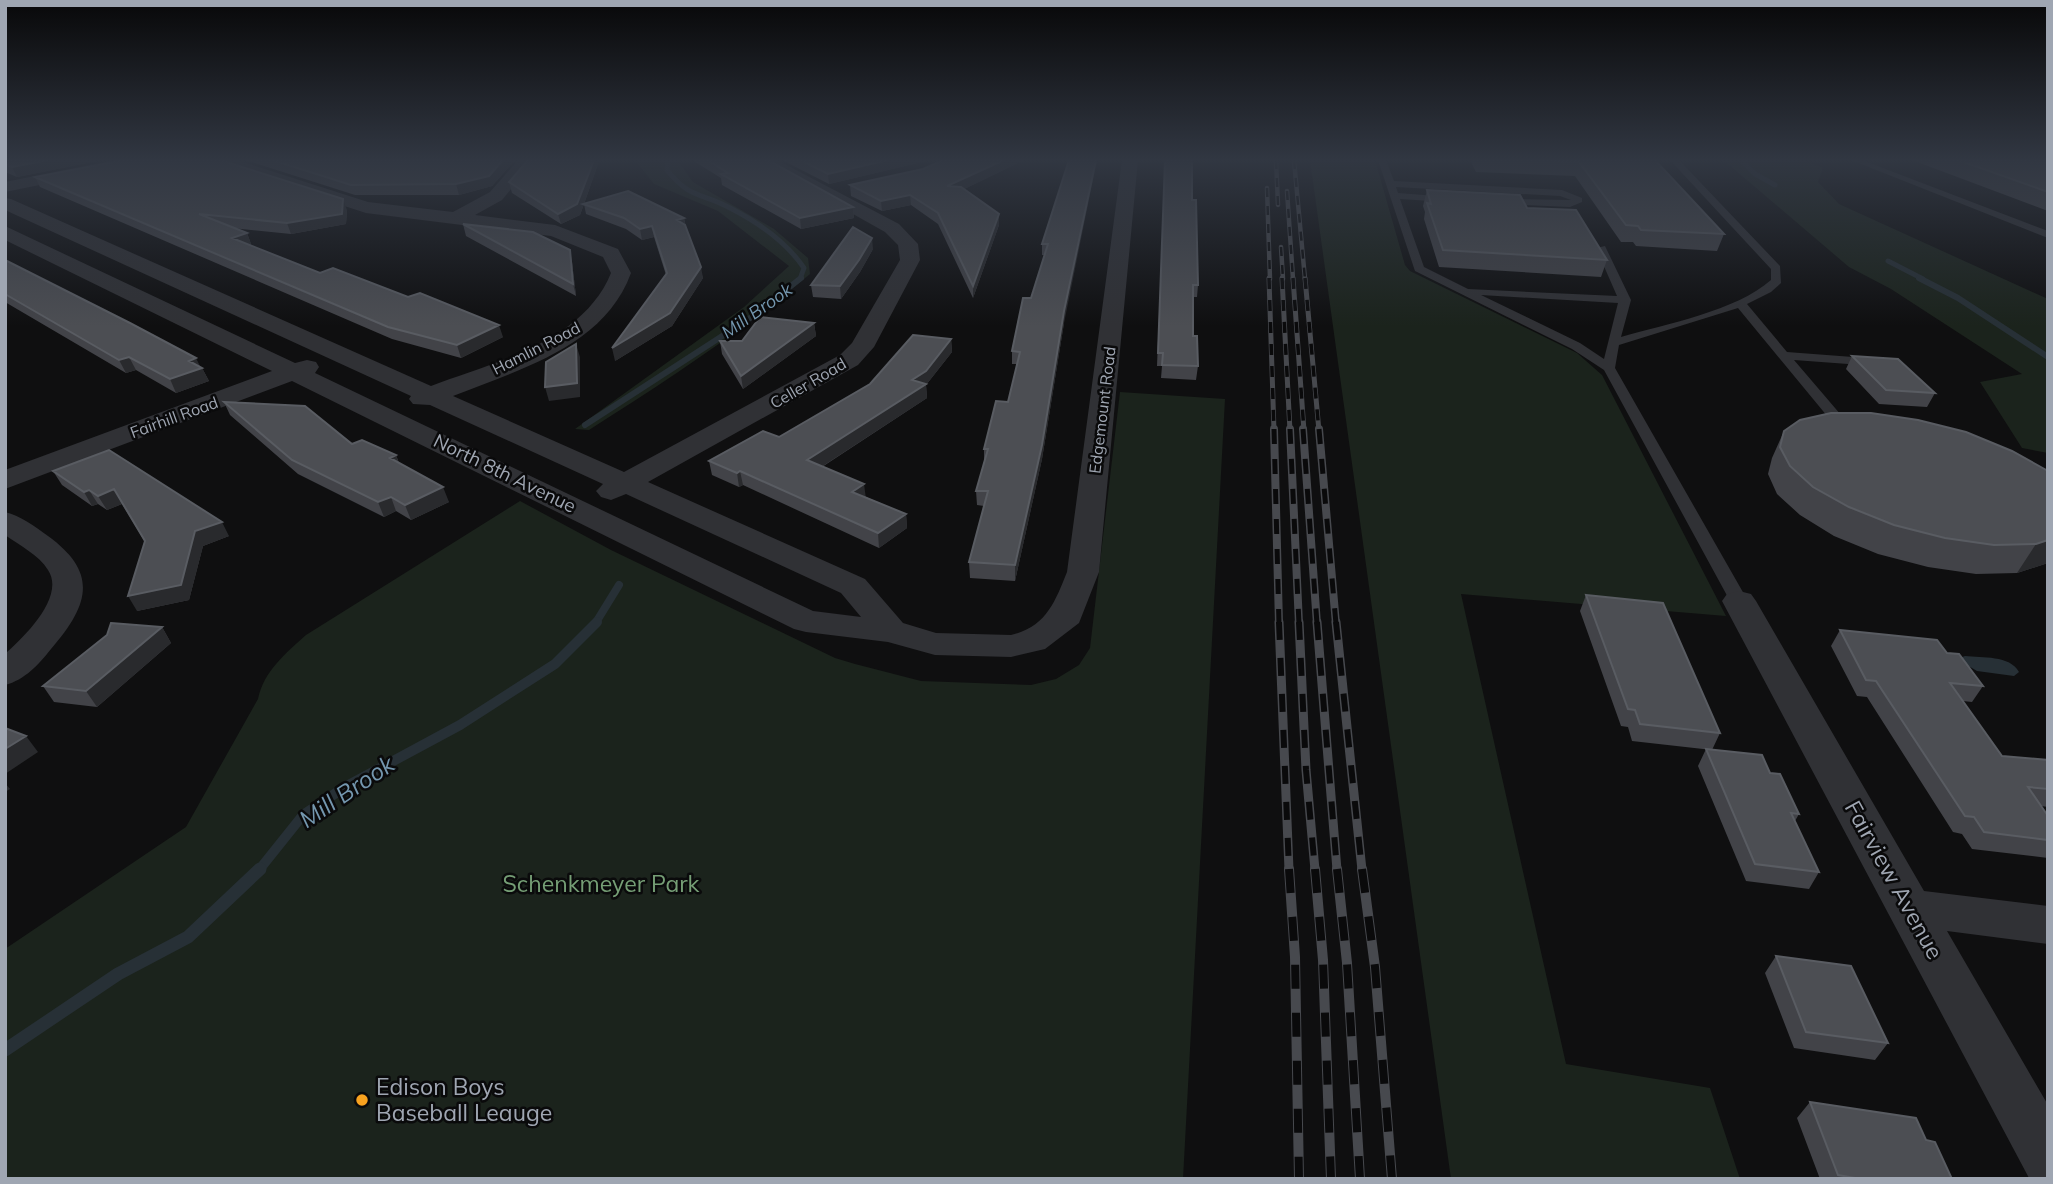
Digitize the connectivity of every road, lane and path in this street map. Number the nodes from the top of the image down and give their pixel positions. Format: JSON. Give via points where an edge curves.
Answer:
{"nodes":[{"id":1,"x":427,"y":215,"type":"edge"},
{"id":2,"x":462,"y":215,"type":"edge"},
{"id":3,"x":868,"y":215,"type":"edge"},
{"id":4,"x":1124,"y":215,"type":"edge"},
{"id":5,"x":1400,"y":215,"type":"edge"},
{"id":6,"x":1726,"y":215,"type":"edge"},
{"id":7,"x":1997,"y":215,"type":"edge"},
{"id":8,"x":34,"y":216,"type":"joint"},
{"id":9,"x":455,"y":219,"type":"junction"},
{"id":10,"x":5,"y":223,"type":"edge"},
{"id":11,"x":5,"y":232,"type":"edge"},
{"id":12,"x":2048,"y":235,"type":"edge"},
{"id":13,"x":1601,"y":248,"type":"edge"},
{"id":14,"x":170,"y":277,"type":"junction"},
{"id":15,"x":126,"y":290,"type":"junction"},
{"id":16,"x":1461,"y":290,"type":"junction"},
{"id":17,"x":1625,"y":300,"type":"junction"},
{"id":18,"x":1740,"y":303,"type":"junction"},
{"id":19,"x":1613,"y":343,"type":"junction"},
{"id":20,"x":342,"y":355,"type":"junction"},
{"id":21,"x":1783,"y":356,"type":"junction"},
{"id":22,"x":1848,"y":360,"type":"dead end"},
{"id":23,"x":1609,"y":368,"type":"junction"},
{"id":24,"x":295,"y":372,"type":"junction"},
{"id":25,"x":432,"y":395,"type":"junction"},
{"id":26,"x":385,"y":415,"type":"junction"},
{"id":27,"x":1842,"y":425,"type":"edge"},
{"id":28,"x":5,"y":480,"type":"edge"},
{"id":29,"x":626,"y":483,"type":"junction"},
{"id":30,"x":578,"y":508,"type":"junction"},
{"id":31,"x":5,"y":521,"type":"edge"},
{"id":32,"x":1739,"y":601,"type":"joint"},
{"id":33,"x":891,"y":631,"type":"junction"},
{"id":34,"x":1033,"y":641,"type":"joint"},
{"id":35,"x":5,"y":673,"type":"edge"},
{"id":36,"x":1909,"y":908,"type":"junction"},
{"id":37,"x":2048,"y":925,"type":"edge"},
{"id":38,"x":2048,"y":1159,"type":"edge"}],
"edges":[{"from":1,"to":9,"type":"street","name":"Hamlin Road"},
{"from":2,"to":9,"type":"street"},
{"from":3,"to":29,"type":"street","name":"Celler Road","via":[[892,228],[908,244],[910,260],[862,347],[827,374]]},
{"from":4,"to":34,"type":"street","name":"Edgemount Road","via":[[1083,572],[1067,616]]},
{"from":5,"to":16,"type":"lane","via":[[1415,264]]},
{"from":6,"to":18,"type":"lane","via":[[1776,268],[1773,287]]},
{"from":7,"to":12,"type":"lane"},
{"from":8,"to":10,"type":"street"},
{"from":8,"to":14,"type":"street","name":"North 8th Avenue"},
{"from":9,"to":25,"type":"street","name":"Hamlin Road","via":[[555,231],[611,253],[621,273],[613,294],[596,316],[572,332]]},
{"from":11,"to":15,"type":"street","name":"North 8th Avenue"},
{"from":13,"to":17,"type":"lane"},
{"from":14,"to":15,"type":"street"},
{"from":14,"to":20,"type":"street","name":"North 8th Avenue"},
{"from":15,"to":24,"type":"street","name":"North 8th Avenue"},
{"from":16,"to":17,"type":"lane"},
{"from":16,"to":23,"type":"lane","via":[[1576,346]]},
{"from":17,"to":19,"type":"lane"},
{"from":18,"to":19,"type":"lane"},
{"from":18,"to":21,"type":"lane"},
{"from":19,"to":23,"type":"lane"},
{"from":20,"to":24,"type":"street","name":"Fairhill Road"},
{"from":20,"to":25,"type":"street","name":"North 8th Avenue"},
{"from":21,"to":22,"type":"lane"},
{"from":21,"to":27,"type":"lane"},
{"from":23,"to":32,"type":"lane"},
{"from":24,"to":26,"type":"street","name":"North 8th Avenue"},
{"from":24,"to":28,"type":"street","name":"Fairhill Road"},
{"from":25,"to":26,"type":"street","name":"Hamlin Road"},
{"from":25,"to":29,"type":"street","name":"North 8th Avenue"},
{"from":26,"to":30,"type":"street","name":"North 8th Avenue"},
{"from":29,"to":30,"type":"street","name":"Celler Road"},
{"from":29,"to":33,"type":"street","name":"North 8th Avenue","via":[[853,586]]},
{"from":30,"to":33,"type":"street","name":"North 8th Avenue","via":[[806,621]]},
{"from":31,"to":35,"type":"street","via":[[51,555],[67,575],[66,597],[53,624],[26,657]]},
{"from":32,"to":36,"type":"street","name":"Fairview Avenue"},
{"from":33,"to":34,"type":"street","name":"North 8th Avenue","via":[[935,644],[984,647]]},
{"from":36,"to":37,"type":"street"},
{"from":36,"to":38,"type":"street","name":"Fairview Avenue"}]}
